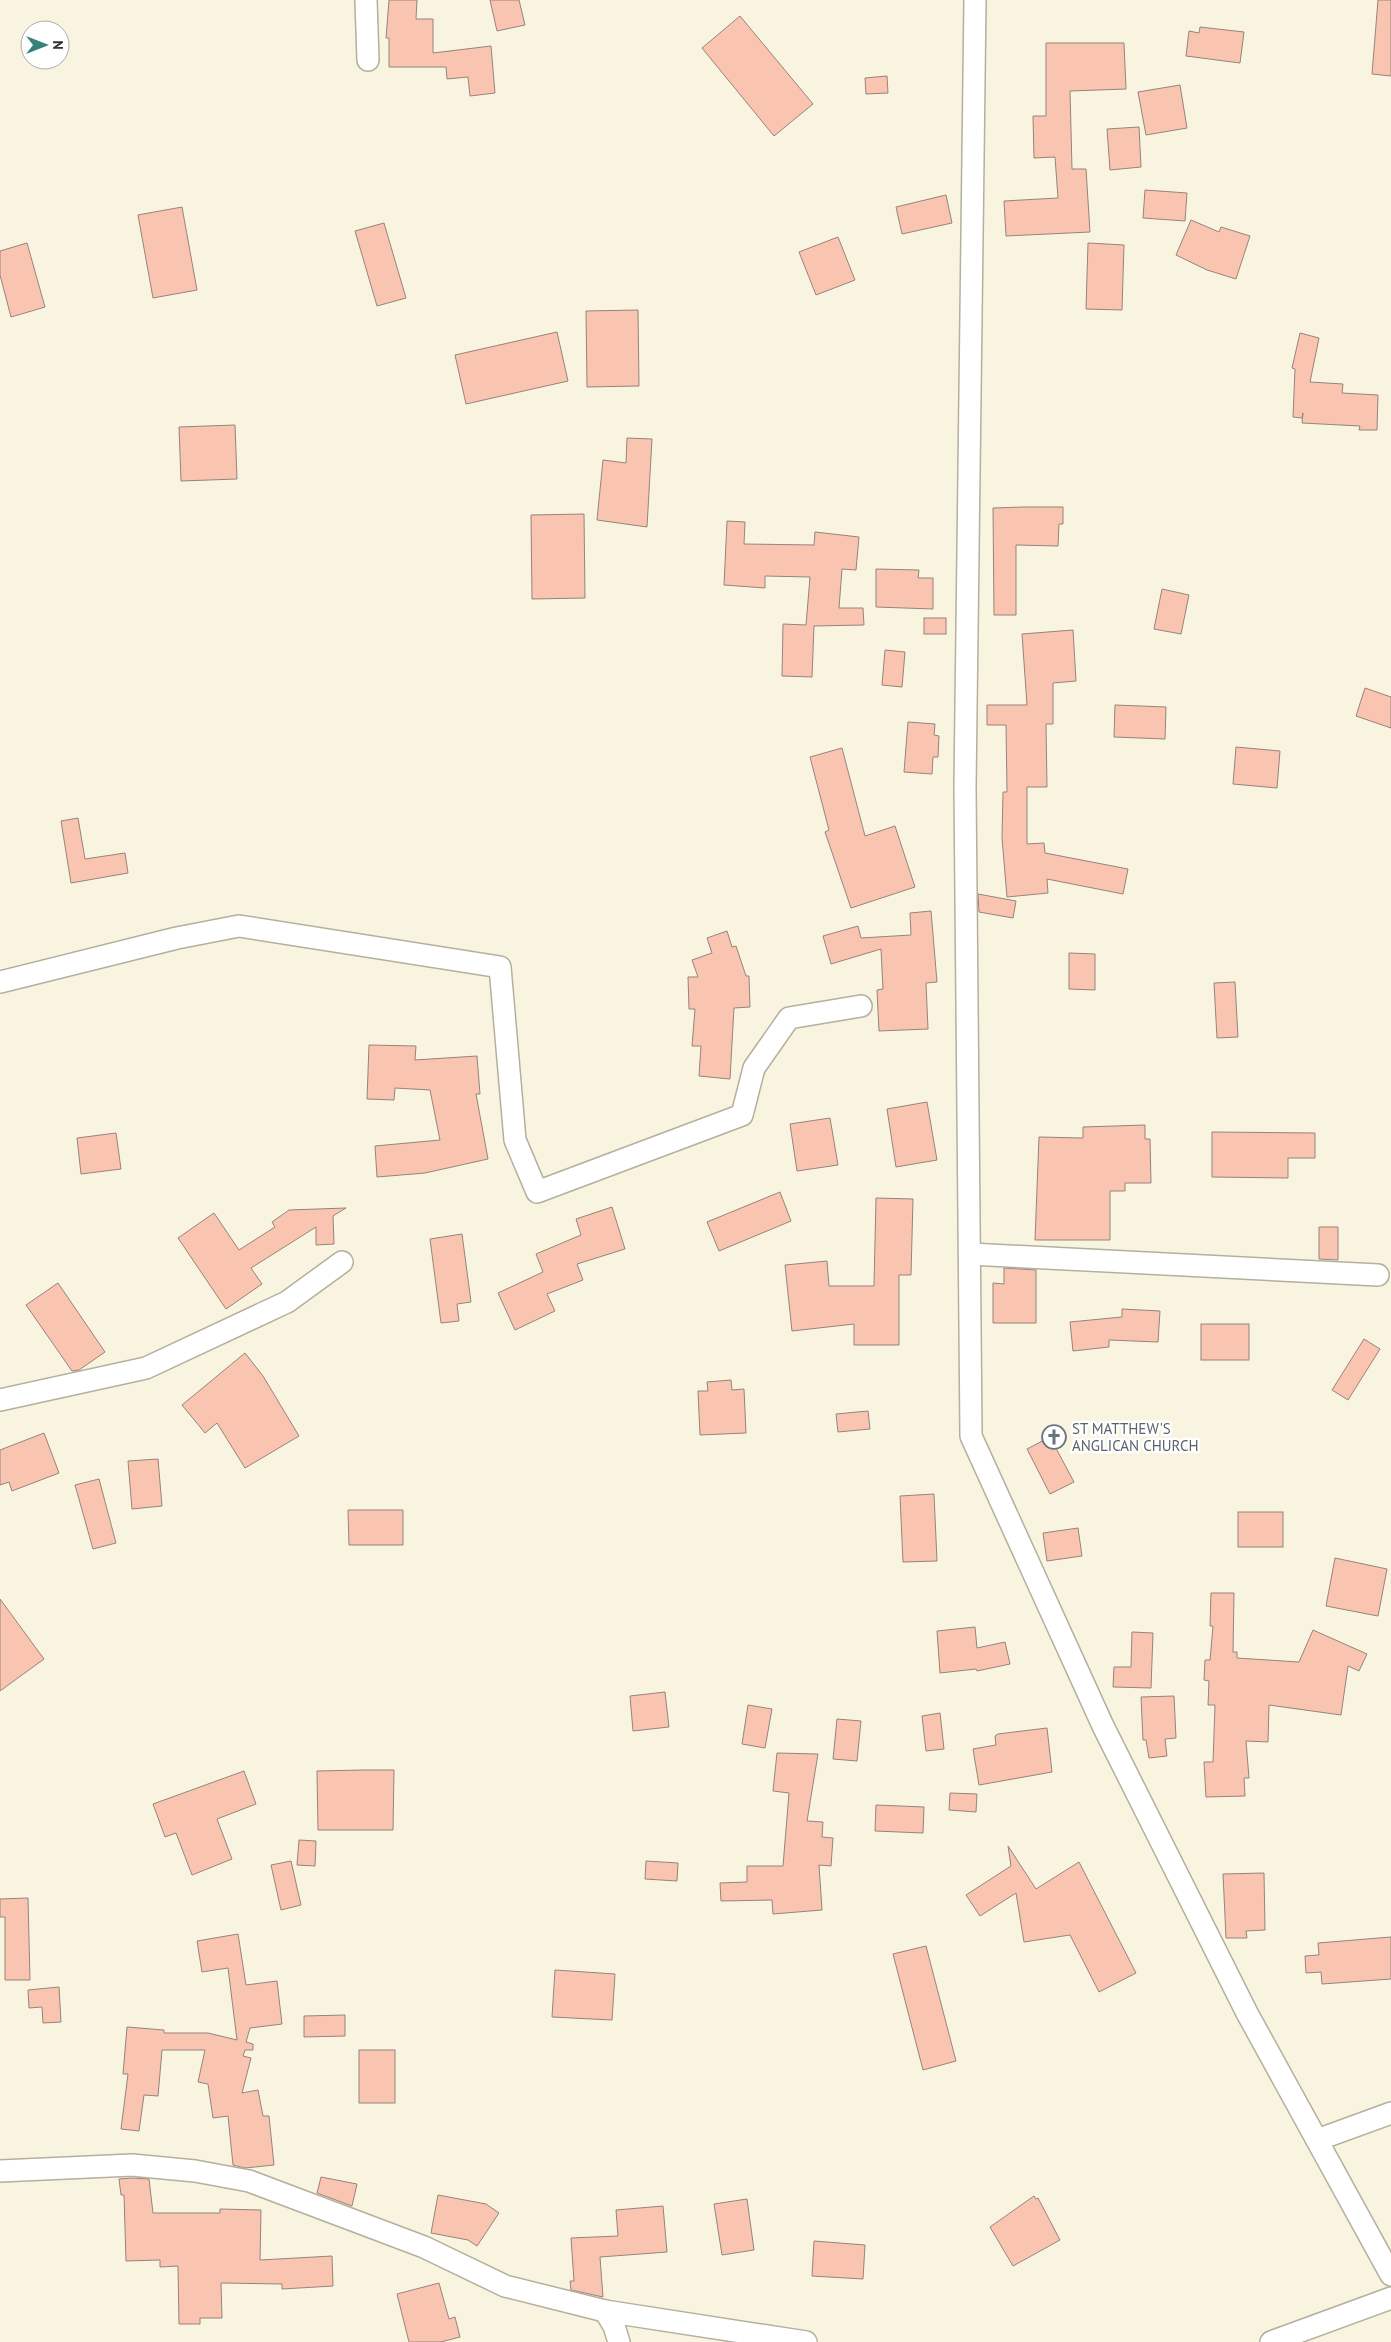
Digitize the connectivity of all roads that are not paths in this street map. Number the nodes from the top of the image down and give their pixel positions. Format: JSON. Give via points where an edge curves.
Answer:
{"nodes":[{"id":1,"x":366,"y":0,"type":"edge"},
{"id":2,"x":975,"y":0,"type":"edge"},
{"id":3,"x":368,"y":60,"type":"dead end"},
{"id":4,"x":0,"y":982,"type":"edge"},
{"id":5,"x":861,"y":1006,"type":"dead end"},
{"id":6,"x":970,"y":1254,"type":"junction"},
{"id":7,"x":342,"y":1262,"type":"dead end"},
{"id":8,"x":1378,"y":1275,"type":"dead end"},
{"id":9,"x":0,"y":1400,"type":"edge"},
{"id":10,"x":1391,"y":2113,"type":"edge"},
{"id":11,"x":1317,"y":2140,"type":"junction"},
{"id":12,"x":0,"y":2171,"type":"edge"},
{"id":13,"x":1391,"y":2276,"type":"edge"},
{"id":14,"x":1391,"y":2298,"type":"edge"},
{"id":15,"x":605,"y":2311,"type":"junction"},
{"id":16,"x":619,"y":2342,"type":"edge"},
{"id":17,"x":806,"y":2342,"type":"edge"},
{"id":18,"x":1271,"y":2342,"type":"edge"}],
"edges":[{"from":1,"to":3,"type":"street"},
{"from":2,"to":6,"type":"street","via":[[965,787]]},
{"from":4,"to":5,"type":"street","via":[[239,926],[500,967],[515,1140],[537,1192],[742,1115],[754,1068],[789,1018]]},
{"from":6,"to":8,"type":"street"},
{"from":6,"to":11,"type":"street","via":[[971,1436],[1103,1726],[1247,2013]]},
{"from":7,"to":9,"type":"street","via":[[287,1302],[146,1368]]},
{"from":10,"to":11,"type":"street"},
{"from":11,"to":13,"type":"street"},
{"from":12,"to":15,"type":"street","via":[[132,2165],[195,2171],[249,2181],[424,2247],[505,2286]]},
{"from":14,"to":18,"type":"street"},
{"from":15,"to":16,"type":"street"},
{"from":15,"to":17,"type":"street"}]}
